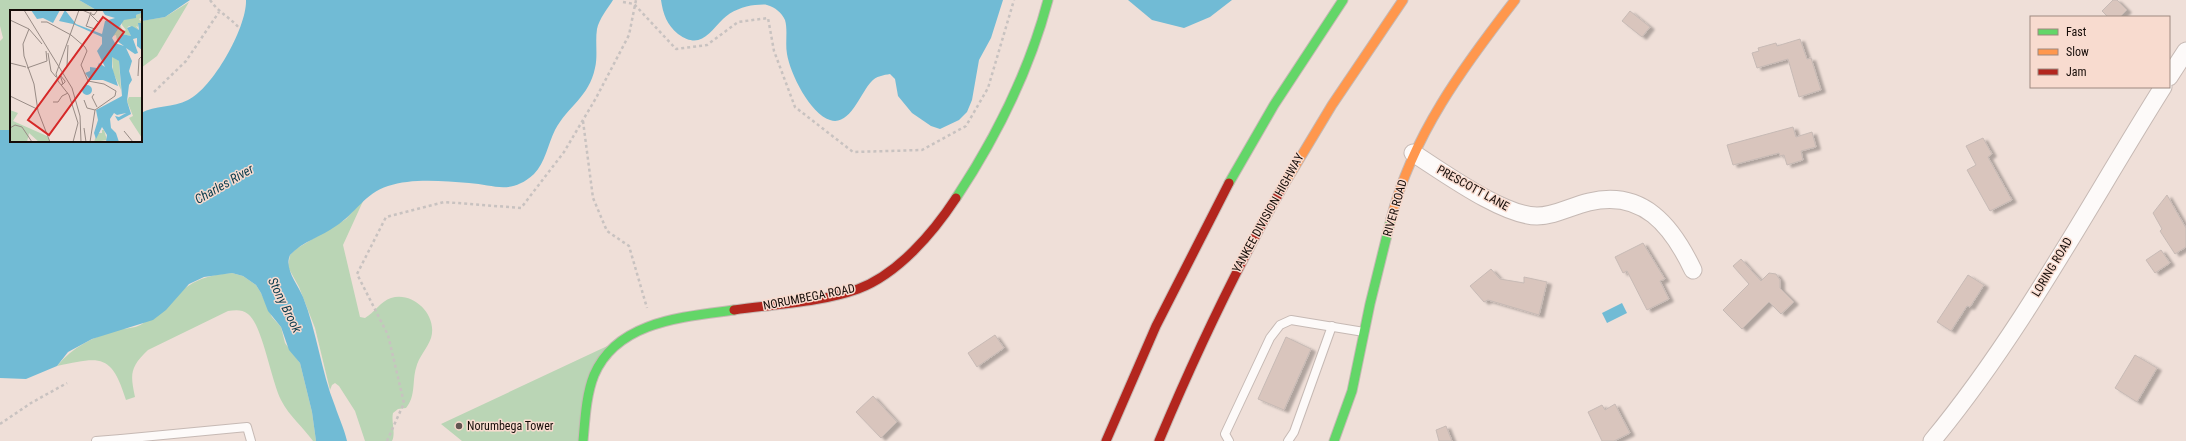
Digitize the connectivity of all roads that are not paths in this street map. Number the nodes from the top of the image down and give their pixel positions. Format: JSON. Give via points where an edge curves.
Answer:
{"nodes":[{"id":1,"x":1048,"y":0,"type":"edge"},
{"id":2,"x":1343,"y":0,"type":"edge"},
{"id":3,"x":1403,"y":0,"type":"edge"},
{"id":4,"x":1515,"y":0,"type":"edge"},
{"id":5,"x":2186,"y":51,"type":"edge"},
{"id":6,"x":2170,"y":76,"type":"edge"},
{"id":7,"x":2162,"y":88,"type":"edge"},
{"id":8,"x":1413,"y":153,"type":"junction"},
{"id":9,"x":1692,"y":270,"type":"dead end"},
{"id":10,"x":1332,"y":326,"type":"junction"},
{"id":11,"x":1365,"y":332,"type":"junction"},
{"id":12,"x":1349,"y":406,"type":"junction"},
{"id":13,"x":1944,"y":434,"type":"edge"},
{"id":14,"x":122,"y":440,"type":"edge"},
{"id":15,"x":96,"y":441,"type":"edge"},
{"id":16,"x":251,"y":441,"type":"edge"},
{"id":17,"x":583,"y":441,"type":"edge"},
{"id":18,"x":1106,"y":441,"type":"edge"},
{"id":19,"x":1159,"y":441,"type":"edge"},
{"id":20,"x":1229,"y":441,"type":"edge"},
{"id":21,"x":1288,"y":441,"type":"edge"},
{"id":22,"x":1334,"y":441,"type":"edge"},
{"id":23,"x":1342,"y":441,"type":"edge"},
{"id":24,"x":1932,"y":441,"type":"edge"}],
"edges":[{"from":1,"to":17,"type":"main road","name":"NORUMBEGA ROAD","via":[[1015,95],[988,147],[945,212],[912,252],[880,278],[860,288],[834,295],[651,324],[632,331],[604,355],[594,370],[586,407]]},
{"from":2,"to":18,"type":"main road","via":[[1272,109],[1188,257]]},
{"from":3,"to":19,"type":"main road","name":"YANKEE DIVISION HIGHWAY","via":[[1319,125],[1269,209],[1221,301]]},
{"from":4,"to":8,"type":"main road","name":"RIVER ROAD","via":[[1448,90]]},
{"from":5,"to":6,"type":"street"},
{"from":7,"to":13,"type":"street","name":"LORING ROAD","via":[[2010,337]]},
{"from":8,"to":9,"type":"street","name":"PRESCOTT LANE","via":[[1497,204],[1518,213],[1536,216],[1563,212],[1589,202],[1614,200],[1636,204],[1655,214],[1675,236]]},
{"from":8,"to":11,"type":"main road","name":"RIVER ROAD","via":[[1393,210]]},
{"from":10,"to":11,"type":"lane"},
{"from":10,"to":20,"type":"lane","via":[[1291,320],[1280,325],[1270,338],[1225,434]]},
{"from":10,"to":21,"type":"lane","via":[[1294,432]]},
{"from":11,"to":12,"type":"main road","name":"RIVER ROAD"},
{"from":12,"to":22,"type":"main road","name":"RIVER ROAD"},
{"from":12,"to":23,"type":"main road"},
{"from":13,"to":24,"type":"street","name":"LORING ROAD"},
{"from":14,"to":15,"type":"lane"},
{"from":14,"to":16,"type":"lane","via":[[247,427]]}]}
